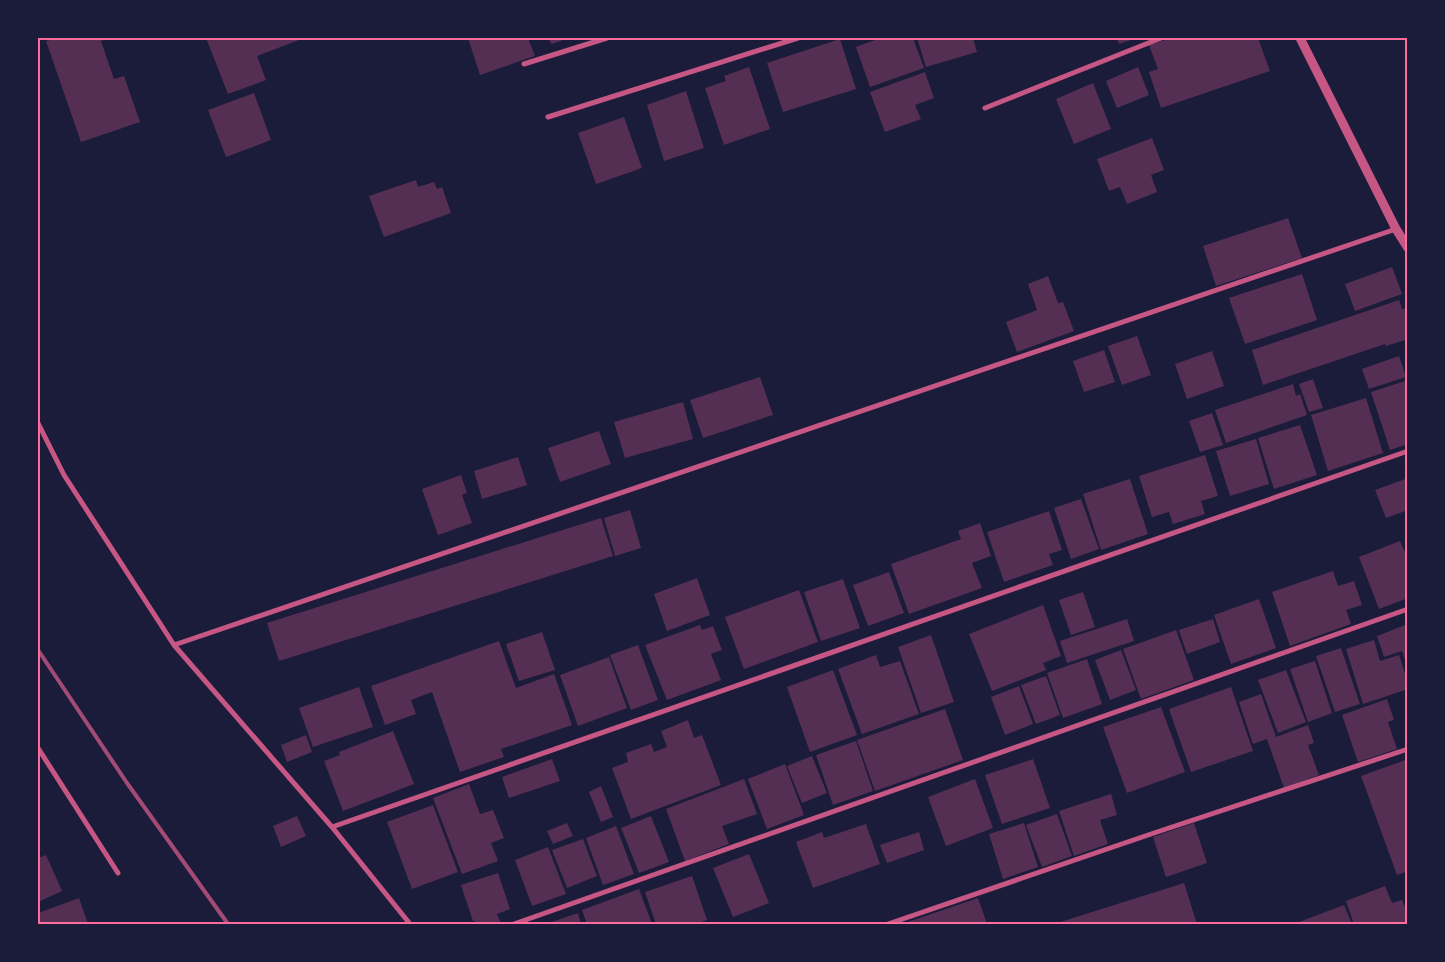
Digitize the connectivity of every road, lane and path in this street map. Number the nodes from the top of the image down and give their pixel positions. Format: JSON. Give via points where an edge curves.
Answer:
{"nodes":[{"id":1,"x":607,"y":38,"type":"edge"},
{"id":2,"x":798,"y":38,"type":"edge"},
{"id":3,"x":1161,"y":38,"type":"edge"},
{"id":4,"x":1300,"y":38,"type":"edge"},
{"id":5,"x":524,"y":64,"type":"dead end"},
{"id":6,"x":985,"y":108,"type":"dead end"},
{"id":7,"x":548,"y":117,"type":"dead end"},
{"id":8,"x":1396,"y":229,"type":"junction"},
{"id":9,"x":1408,"y":248,"type":"edge"},
{"id":10,"x":38,"y":423,"type":"edge"},
{"id":11,"x":1408,"y":451,"type":"edge"},
{"id":12,"x":1408,"y":609,"type":"edge"},
{"id":13,"x":174,"y":645,"type":"junction"},
{"id":14,"x":38,"y":748,"type":"edge"},
{"id":15,"x":1408,"y":749,"type":"edge"},
{"id":16,"x":332,"y":827,"type":"junction"},
{"id":17,"x":118,"y":873,"type":"dead end"},
{"id":18,"x":410,"y":924,"type":"edge"},
{"id":19,"x":514,"y":924,"type":"edge"},
{"id":20,"x":888,"y":924,"type":"edge"}],
"edges":[{"from":1,"to":5,"type":"street"},
{"from":2,"to":7,"type":"street"},
{"from":3,"to":6,"type":"street"},
{"from":4,"to":8,"type":"street"},
{"from":8,"to":9,"type":"street"},
{"from":8,"to":13,"type":"street"},
{"from":10,"to":13,"type":"street","via":[[64,475]]},
{"from":11,"to":16,"type":"street"},
{"from":12,"to":19,"type":"street"},
{"from":13,"to":16,"type":"street"},
{"from":14,"to":17,"type":"street"},
{"from":15,"to":20,"type":"street"},
{"from":16,"to":18,"type":"street"}]}
